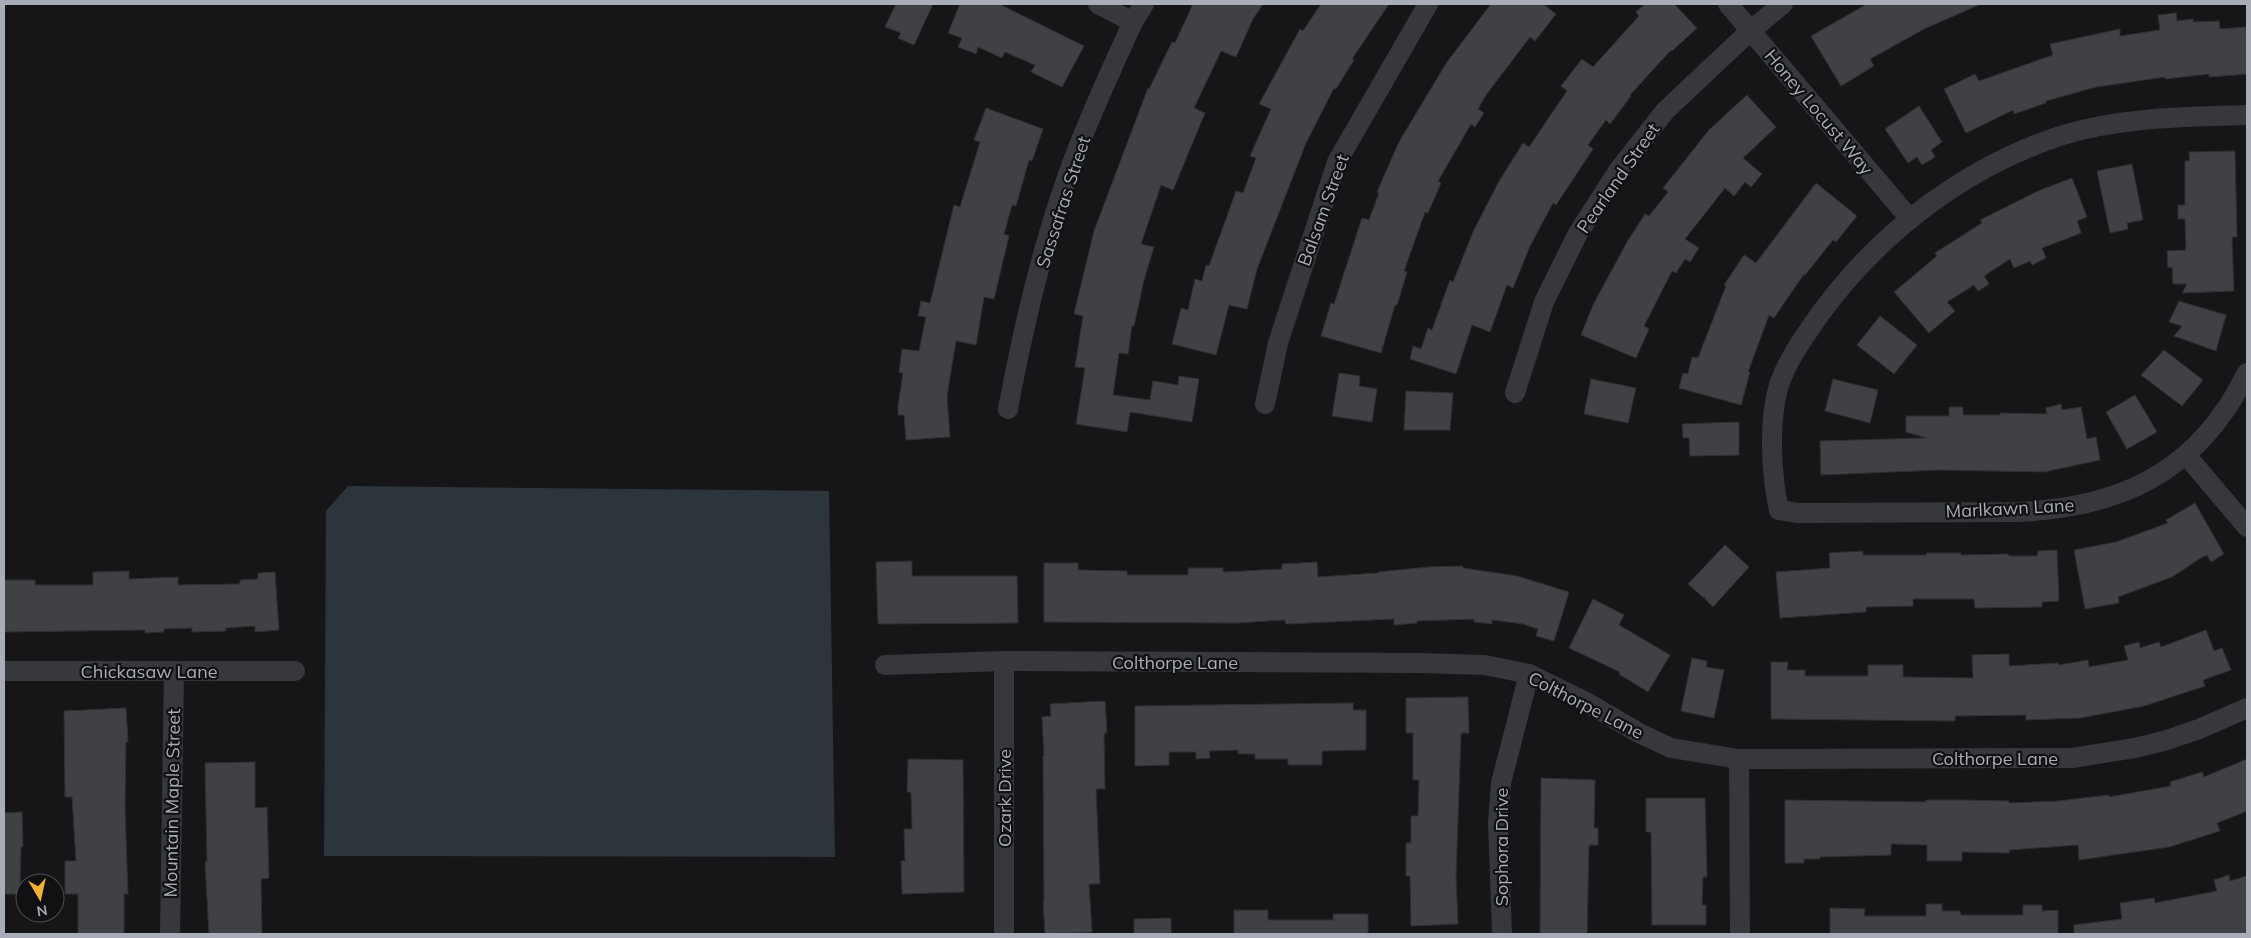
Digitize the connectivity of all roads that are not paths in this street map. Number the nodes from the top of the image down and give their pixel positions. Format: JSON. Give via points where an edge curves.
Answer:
{"nodes":[{"id":1,"x":1098,"y":4,"type":"edge"},
{"id":2,"x":1144,"y":4,"type":"edge"},
{"id":3,"x":1428,"y":4,"type":"edge"},
{"id":4,"x":1728,"y":4,"type":"edge"},
{"id":5,"x":1783,"y":4,"type":"edge"},
{"id":6,"x":1133,"y":22,"type":"junction"},
{"id":7,"x":1750,"y":30,"type":"junction"},
{"id":8,"x":2247,"y":115,"type":"edge"},
{"id":9,"x":1910,"y":219,"type":"junction"},
{"id":10,"x":2247,"y":373,"type":"edge"},
{"id":11,"x":1515,"y":393,"type":"dead end"},
{"id":12,"x":1266,"y":404,"type":"dead end"},
{"id":13,"x":1008,"y":409,"type":"dead end"},
{"id":14,"x":2186,"y":455,"type":"junction"},
{"id":15,"x":2247,"y":527,"type":"edge"},
{"id":16,"x":1004,"y":661,"type":"junction"},
{"id":17,"x":885,"y":665,"type":"dead end"},
{"id":18,"x":4,"y":671,"type":"edge"},
{"id":19,"x":174,"y":671,"type":"junction"},
{"id":20,"x":295,"y":671,"type":"dead end"},
{"id":21,"x":1529,"y":674,"type":"junction"},
{"id":22,"x":2247,"y":708,"type":"edge"},
{"id":23,"x":1739,"y":759,"type":"junction"},
{"id":24,"x":170,"y":934,"type":"edge"},
{"id":25,"x":1004,"y":934,"type":"edge"},
{"id":26,"x":1502,"y":934,"type":"edge"},
{"id":27,"x":1740,"y":934,"type":"edge"}],
"edges":[{"from":1,"to":6,"type":"street"},
{"from":2,"to":6,"type":"street","name":"Sassafras Street"},
{"from":3,"to":12,"type":"street","name":"Balsam Street","via":[[1337,162],[1278,343]]},
{"from":4,"to":7,"type":"street","name":"Honey Locust Way"},
{"from":5,"to":7,"type":"street","name":"Pearland Street"},
{"from":6,"to":13,"type":"street","name":"Sassafras Street","via":[[1070,170],[1024,328]]},
{"from":7,"to":9,"type":"street","name":"Honey Locust Way"},
{"from":7,"to":11,"type":"street","name":"Pearland Street","via":[[1664,111],[1618,171],[1577,236],[1544,302]]},
{"from":8,"to":9,"type":"street","via":[[2152,119],[2065,135],[2029,147],[1995,164],[1960,183]]},
{"from":9,"to":14,"type":"street","name":"Marlkawn Lane","via":[[1849,277],[1788,363],[1773,423],[1773,466],[1779,510],[1798,513],[2045,511],[2103,500],[2133,489]]},
{"from":10,"to":14,"type":"street","name":"Marlkawn Lane","via":[[2226,409]]},
{"from":14,"to":15,"type":"street"},
{"from":16,"to":17,"type":"street","name":"Colthorpe Lane"},
{"from":16,"to":21,"type":"street","name":"Colthorpe Lane","via":[[1419,663],[1485,665]]},
{"from":16,"to":25,"type":"street","name":"Ozark Drive"},
{"from":18,"to":19,"type":"street","name":"Chickasaw Lane"},
{"from":19,"to":20,"type":"street","name":"Chickasaw Lane"},
{"from":19,"to":24,"type":"street","name":"Mountain Maple Street"},
{"from":21,"to":23,"type":"street","name":"Colthorpe Lane","via":[[1671,748]]},
{"from":21,"to":26,"type":"street","name":"Sophora Drive","via":[[1501,783],[1498,822]]},
{"from":22,"to":23,"type":"street","name":"Colthorpe Lane","via":[[2167,740],[2072,758]]},
{"from":23,"to":27,"type":"street"}]}
